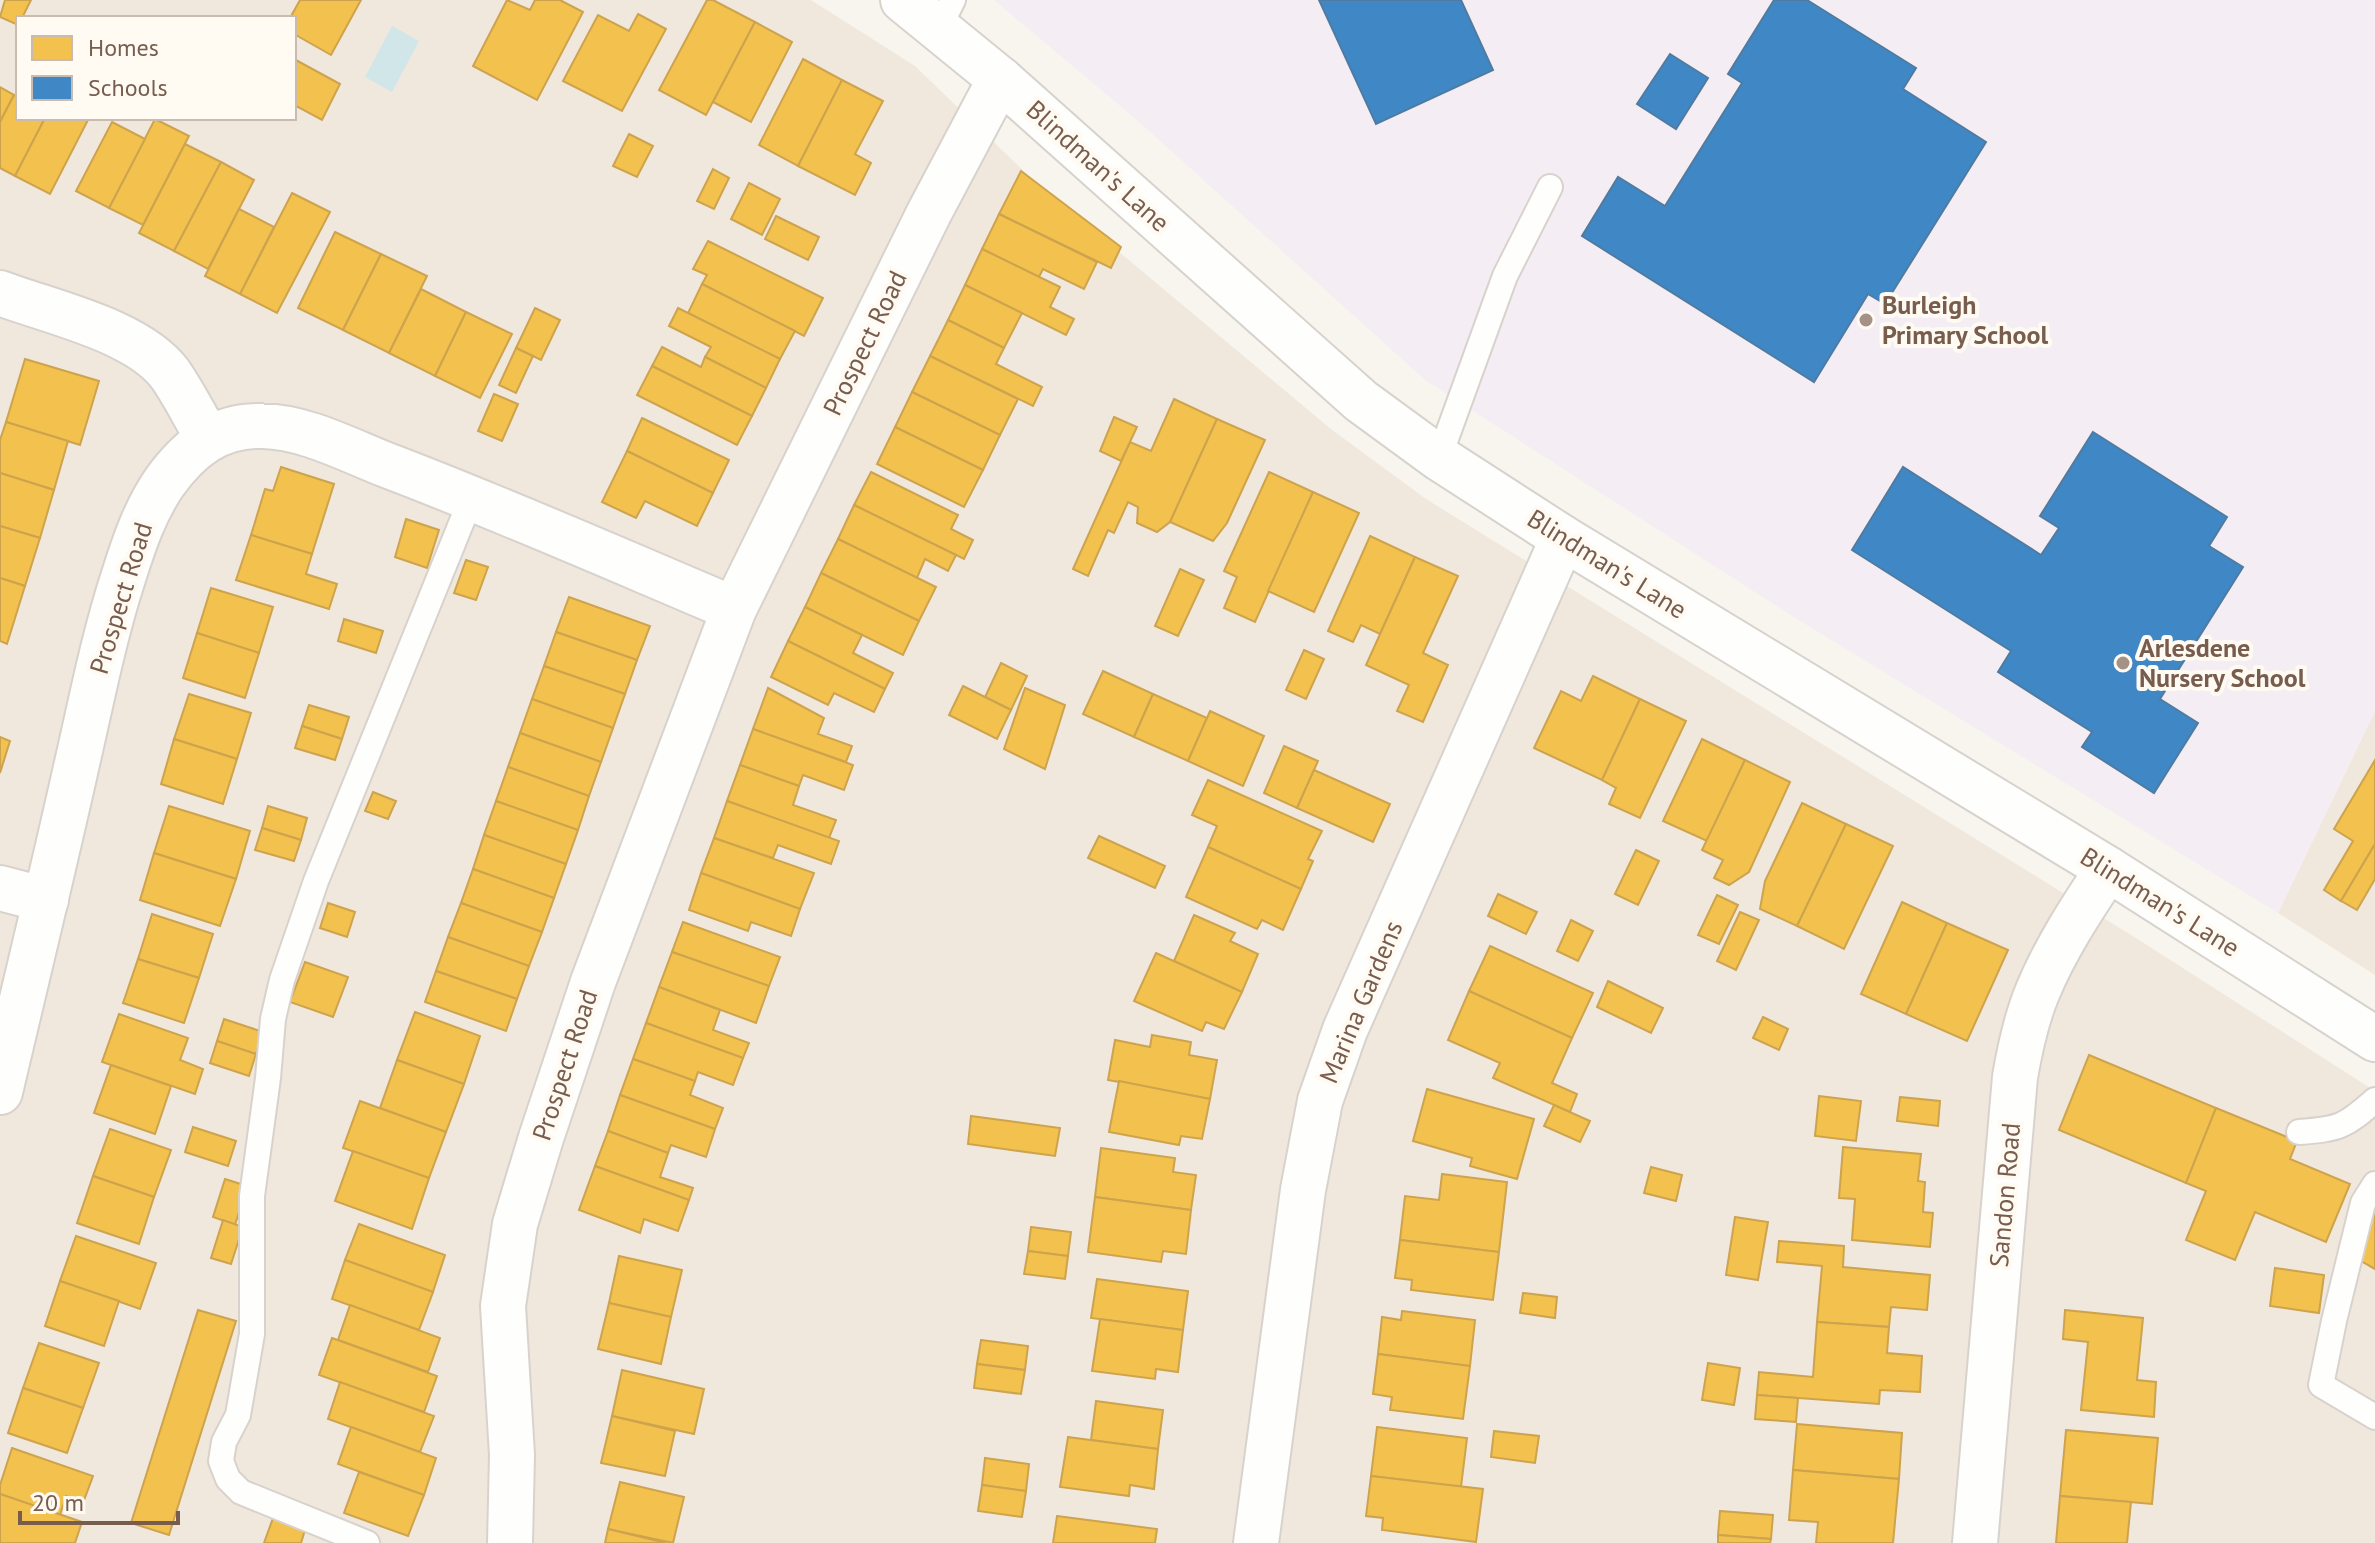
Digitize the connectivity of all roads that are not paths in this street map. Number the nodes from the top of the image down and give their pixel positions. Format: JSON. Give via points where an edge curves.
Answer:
{"nodes":[{"id":1,"x":903,"y":0,"type":"edge"},
{"id":2,"x":946,"y":14,"type":"edge"},
{"id":3,"x":1000,"y":79,"type":"junction"},
{"id":4,"x":1550,"y":187,"type":"dead end"},
{"id":5,"x":0,"y":293,"type":"edge"},
{"id":6,"x":208,"y":438,"type":"junction"},
{"id":7,"x":1439,"y":458,"type":"junction"},
{"id":8,"x":471,"y":499,"type":"junction"},
{"id":9,"x":1563,"y":538,"type":"junction"},
{"id":10,"x":734,"y":609,"type":"junction"},
{"id":11,"x":2108,"y":869,"type":"junction"},
{"id":12,"x":0,"y":888,"type":"edge"},
{"id":13,"x":46,"y":900,"type":"junction"},
{"id":14,"x":2375,"y":1039,"type":"edge"},
{"id":15,"x":0,"y":1092,"type":"edge"},
{"id":16,"x":2375,"y":1100,"type":"edge"},
{"id":17,"x":2299,"y":1132,"type":"dead end"},
{"id":18,"x":2375,"y":1184,"type":"edge"},
{"id":19,"x":2375,"y":1417,"type":"edge"},
{"id":20,"x":367,"y":1543,"type":"edge"},
{"id":21,"x":510,"y":1543,"type":"edge"},
{"id":22,"x":1256,"y":1543,"type":"edge"},
{"id":23,"x":1975,"y":1543,"type":"edge"}],
"edges":[{"from":1,"to":2,"type":"street","name":"Blindman's Lane"},
{"from":2,"to":3,"type":"street","name":"Blindman's Lane"},
{"from":3,"to":7,"type":"street","name":"Blindman's Lane","via":[[1361,401]]},
{"from":3,"to":10,"type":"street","name":"Prospect Road"},
{"from":4,"to":7,"type":"lane","via":[[1505,276]]},
{"from":5,"to":6,"type":"street","via":[[69,314],[154,358],[169,373]]},
{"from":6,"to":8,"type":"street","name":"Prospect Road","via":[[242,427],[283,428]]},
{"from":6,"to":13,"type":"street","name":"Prospect Road","via":[[164,483],[130,555],[110,618]]},
{"from":7,"to":9,"type":"street","name":"Blindman's Lane"},
{"from":8,"to":10,"type":"street","name":"Prospect Road"},
{"from":8,"to":20,"type":"lane","via":[[333,837],[282,980],[252,1196],[248,1367],[221,1461],[241,1492]]},
{"from":9,"to":11,"type":"street","name":"Blindman's Lane"},
{"from":9,"to":22,"type":"street","name":"Marina Gardens","via":[[1345,1030],[1320,1101],[1303,1190]]},
{"from":10,"to":21,"type":"street","name":"Prospect Road","via":[[593,982],[515,1224],[503,1306],[512,1455]]},
{"from":11,"to":14,"type":"street","name":"Blindman's Lane"},
{"from":11,"to":23,"type":"street","name":"Sandon Road","via":[[2058,952],[2022,1038]]},
{"from":12,"to":13,"type":"street"},
{"from":13,"to":15,"type":"street","name":"Prospect Road"},
{"from":16,"to":17,"type":"lane","via":[[2335,1129]]},
{"from":18,"to":19,"type":"lane","via":[[2363,1203],[2321,1385]]}]}
